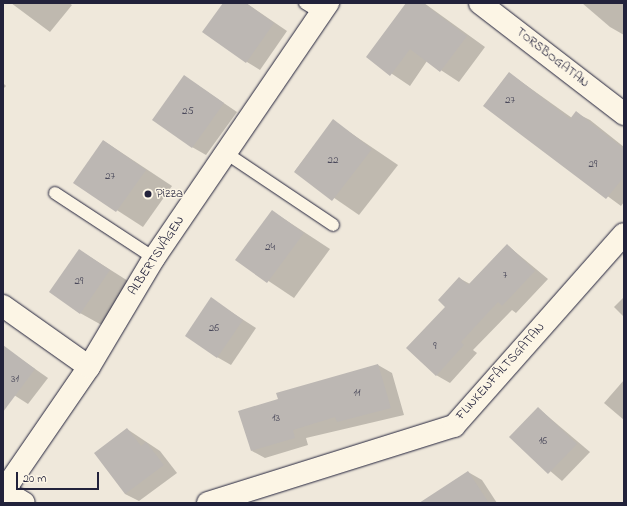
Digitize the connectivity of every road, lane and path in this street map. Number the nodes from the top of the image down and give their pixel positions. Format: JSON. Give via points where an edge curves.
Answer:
{"nodes":[{"id":1,"x":480,"y":3,"type":"edge"},
{"id":2,"x":318,"y":6,"type":"edge"},
{"id":3,"x":624,"y":114,"type":"edge"},
{"id":4,"x":226,"y":153,"type":"junction"},
{"id":5,"x":55,"y":193,"type":"dead end"},
{"id":6,"x":332,"y":224,"type":"dead end"},
{"id":7,"x":624,"y":234,"type":"edge"},
{"id":8,"x":154,"y":258,"type":"junction"},
{"id":9,"x":3,"y":306,"type":"edge"},
{"id":10,"x":89,"y":367,"type":"junction"},
{"id":11,"x":3,"y":491,"type":"edge"},
{"id":12,"x":24,"y":503,"type":"edge"},
{"id":13,"x":208,"y":503,"type":"edge"}],
"edges":[{"from":1,"to":3,"type":"street","name":"TORSBOGATAN"},
{"from":2,"to":4,"type":"street","name":"ALBERTSVÄGEN"},
{"from":4,"to":6,"type":"lane"},
{"from":4,"to":8,"type":"street","name":"ALBERTSVÄGEN"},
{"from":5,"to":8,"type":"lane"},
{"from":7,"to":13,"type":"street","name":"FLINKENFÄLTSGATAN","via":[[454,426]]},
{"from":8,"to":10,"type":"street","name":"ALBERTSVÄGEN"},
{"from":9,"to":10,"type":"street"},
{"from":10,"to":11,"type":"street","name":"ALBERTSVÄGEN"},
{"from":11,"to":12,"type":"street"}]}
